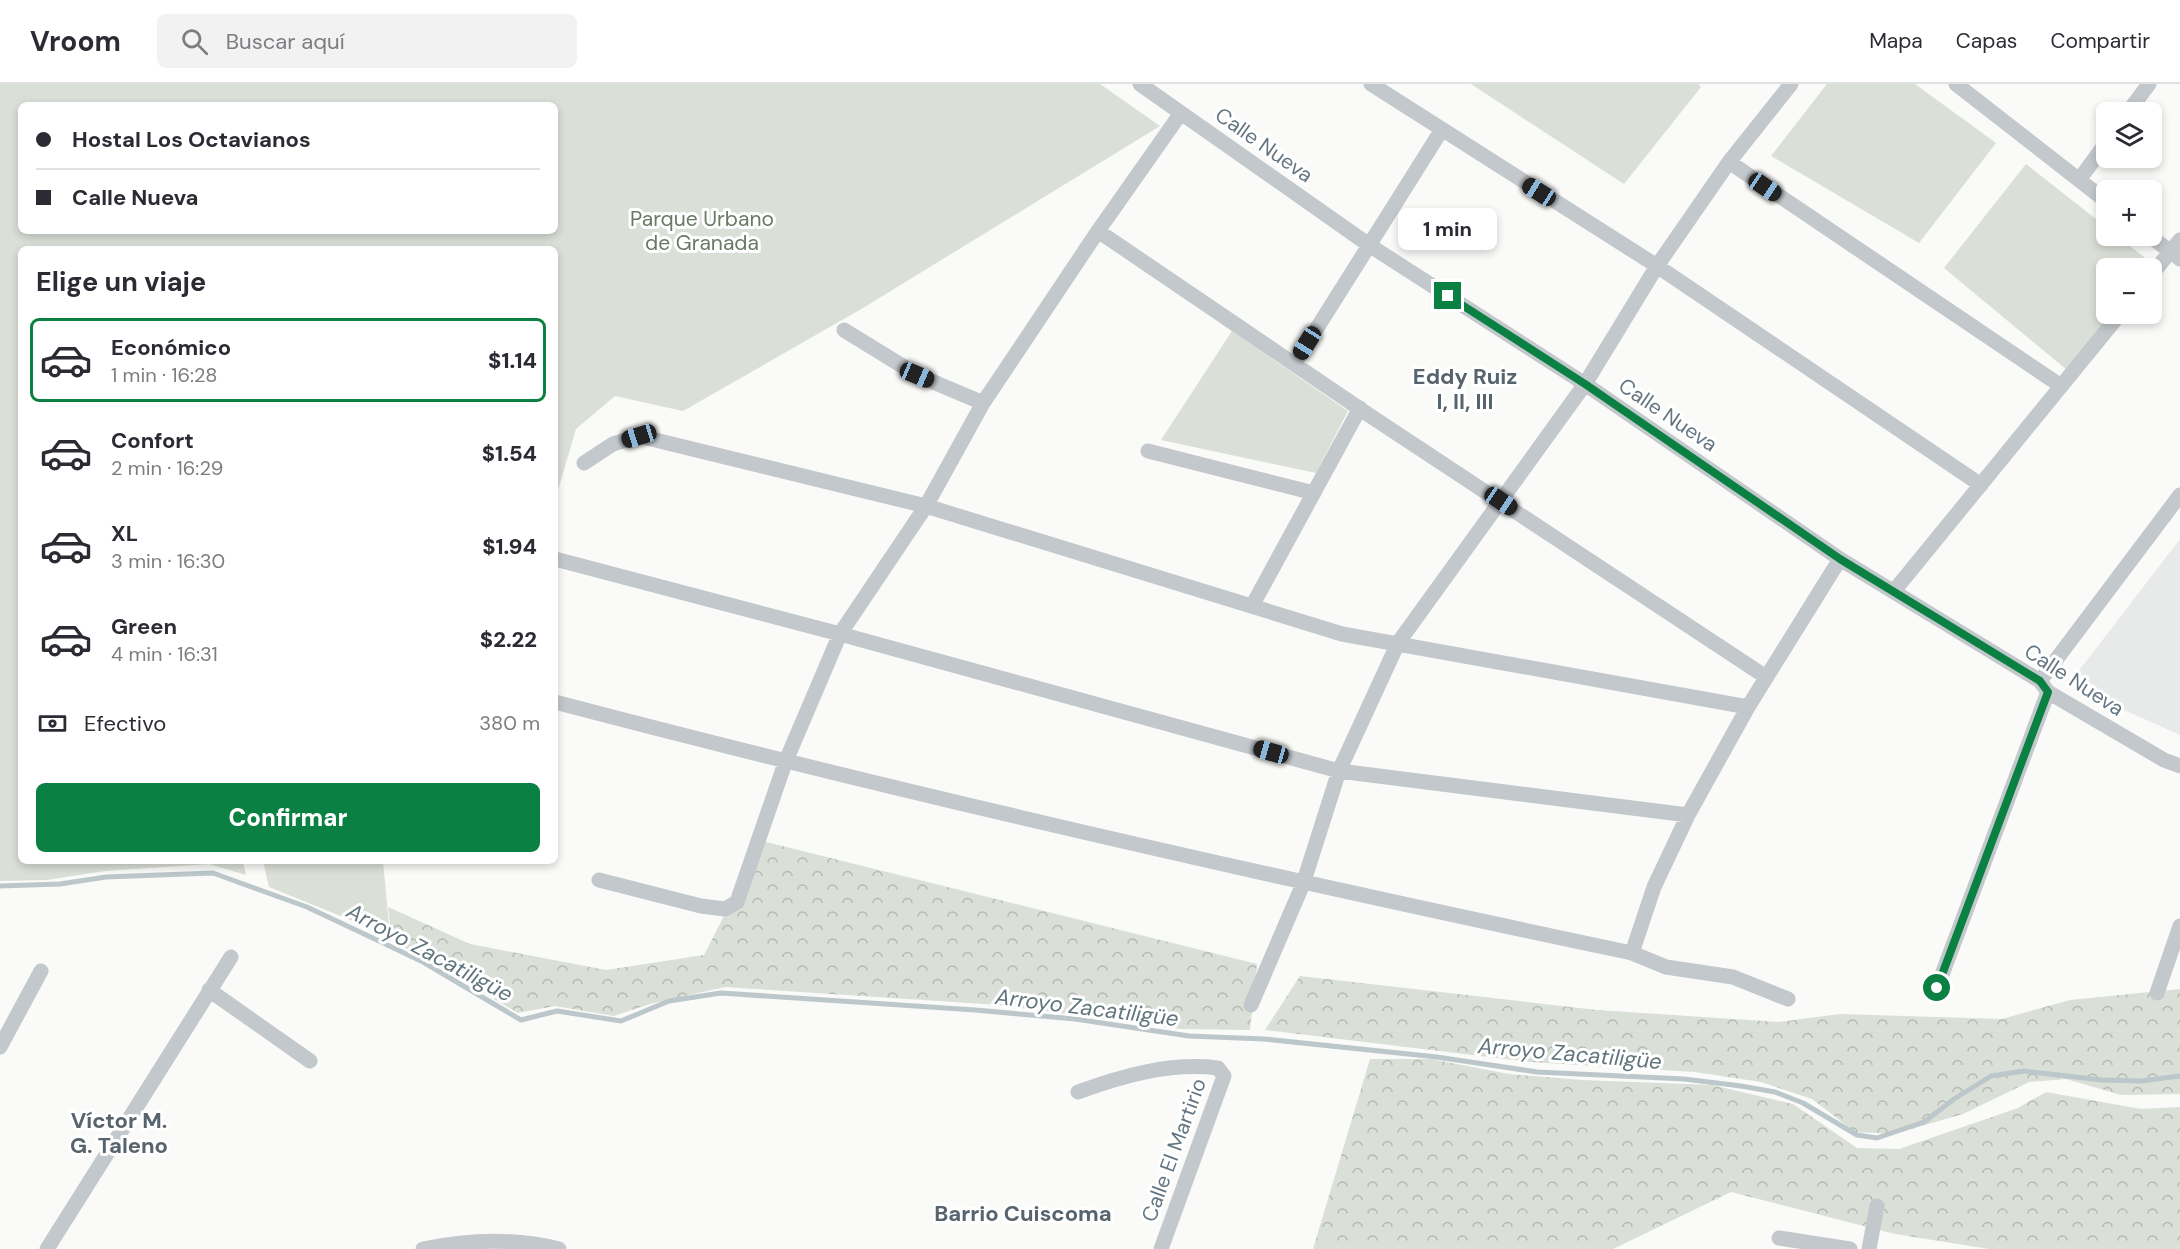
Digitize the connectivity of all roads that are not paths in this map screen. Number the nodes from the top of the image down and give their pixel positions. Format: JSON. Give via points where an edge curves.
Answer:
{"nodes":[{"id":1,"x":1140,"y":84,"type":"edge"},
{"id":2,"x":1371,"y":84,"type":"edge"},
{"id":3,"x":1791,"y":84,"type":"edge"},
{"id":4,"x":1956,"y":84,"type":"edge"},
{"id":5,"x":2149,"y":84,"type":"edge"},
{"id":6,"x":2136,"y":102,"type":"edge"},
{"id":7,"x":1181,"y":113,"type":"junction"},
{"id":8,"x":1442,"y":131,"type":"junction"},
{"id":9,"x":2096,"y":157,"type":"edge"},
{"id":10,"x":1729,"y":162,"type":"junction"},
{"id":11,"x":2079,"y":180,"type":"junction"},
{"id":12,"x":2096,"y":193,"type":"edge"},
{"id":13,"x":1098,"y":231,"type":"junction"},
{"id":14,"x":2162,"y":242,"type":"edge"},
{"id":15,"x":1369,"y":245,"type":"junction"},
{"id":16,"x":2177,"y":250,"type":"edge"},
{"id":17,"x":2162,"y":264,"type":"edge"},
{"id":18,"x":1657,"y":266,"type":"junction"},
{"id":19,"x":2112,"y":324,"type":"edge"},
{"id":20,"x":844,"y":330,"type":"dead end"},
{"id":21,"x":1295,"y":363,"type":"junction"},
{"id":22,"x":1585,"y":384,"type":"junction"},
{"id":23,"x":2061,"y":386,"type":"junction"},
{"id":24,"x":983,"y":403,"type":"junction"},
{"id":25,"x":1360,"y":408,"type":"junction"},
{"id":26,"x":1148,"y":451,"type":"dead end"},
{"id":27,"x":584,"y":463,"type":"dead end"},
{"id":28,"x":1981,"y":485,"type":"junction"},
{"id":29,"x":1314,"y":493,"type":"junction"},
{"id":30,"x":2180,"y":495,"type":"edge"},
{"id":31,"x":1501,"y":501,"type":"junction"},
{"id":32,"x":926,"y":506,"type":"junction"},
{"id":33,"x":1840,"y":559,"type":"junction"},
{"id":34,"x":558,"y":560,"type":"edge"},
{"id":35,"x":1894,"y":591,"type":"junction"},
{"id":36,"x":1252,"y":606,"type":"junction"},
{"id":37,"x":840,"y":634,"type":"junction"},
{"id":38,"x":1398,"y":643,"type":"junction"},
{"id":39,"x":1766,"y":677,"type":"junction"},
{"id":40,"x":2044,"y":687,"type":"junction"},
{"id":41,"x":558,"y":703,"type":"edge"},
{"id":42,"x":1748,"y":707,"type":"junction"},
{"id":43,"x":785,"y":763,"type":"junction"},
{"id":44,"x":2180,"y":766,"type":"edge"},
{"id":45,"x":1339,"y":771,"type":"junction"},
{"id":46,"x":1689,"y":814,"type":"junction"},
{"id":47,"x":599,"y":880,"type":"dead end"},
{"id":48,"x":1303,"y":884,"type":"junction"},
{"id":49,"x":2180,"y":926,"type":"edge"},
{"id":50,"x":1632,"y":953,"type":"junction"},
{"id":51,"x":231,"y":957,"type":"dead end"},
{"id":52,"x":41,"y":971,"type":"dead end"},
{"id":53,"x":1937,"y":988,"type":"dead end"},
{"id":54,"x":209,"y":990,"type":"junction"},
{"id":55,"x":2157,"y":993,"type":"dead end"},
{"id":56,"x":1788,"y":999,"type":"dead end"},
{"id":57,"x":1251,"y":1005,"type":"dead end"},
{"id":58,"x":0,"y":1047,"type":"edge"},
{"id":59,"x":310,"y":1061,"type":"dead end"},
{"id":60,"x":1078,"y":1092,"type":"dead end"},
{"id":61,"x":1877,"y":1206,"type":"dead end"},
{"id":62,"x":1779,"y":1238,"type":"dead end"},
{"id":63,"x":47,"y":1249,"type":"edge"},
{"id":64,"x":423,"y":1249,"type":"edge"},
{"id":65,"x":559,"y":1249,"type":"edge"},
{"id":66,"x":1161,"y":1249,"type":"edge"},
{"id":67,"x":1850,"y":1249,"type":"edge"},
{"id":68,"x":1869,"y":1249,"type":"edge"}],
"edges":[{"from":1,"to":7,"type":"street","name":"Calle Nueva"},
{"from":2,"to":8,"type":"street"},
{"from":3,"to":10,"type":"street"},
{"from":4,"to":11,"type":"street"},
{"from":5,"to":6,"type":"street"},
{"from":7,"to":13,"type":"street"},
{"from":7,"to":15,"type":"street","name":"Calle Nueva"},
{"from":8,"to":15,"type":"street"},
{"from":8,"to":18,"type":"street"},
{"from":9,"to":11,"type":"street"},
{"from":10,"to":18,"type":"street"},
{"from":10,"to":23,"type":"street"},
{"from":11,"to":12,"type":"street"},
{"from":13,"to":21,"type":"street"},
{"from":13,"to":24,"type":"street"},
{"from":14,"to":16,"type":"street"},
{"from":15,"to":21,"type":"street"},
{"from":15,"to":22,"type":"street","name":"Calle Nueva"},
{"from":16,"to":17,"type":"street"},
{"from":18,"to":22,"type":"street"},
{"from":18,"to":28,"type":"street"},
{"from":19,"to":23,"type":"street"},
{"from":20,"to":24,"type":"street","via":[[917,375]]},
{"from":21,"to":25,"type":"street"},
{"from":22,"to":31,"type":"street"},
{"from":22,"to":33,"type":"street","name":"Calle Nueva"},
{"from":23,"to":28,"type":"street"},
{"from":24,"to":32,"type":"street"},
{"from":25,"to":29,"type":"street"},
{"from":25,"to":31,"type":"street"},
{"from":26,"to":29,"type":"street"},
{"from":27,"to":32,"type":"street","via":[[613,444],[639,436]]},
{"from":28,"to":35,"type":"street"},
{"from":29,"to":36,"type":"street"},
{"from":30,"to":40,"type":"street"},
{"from":31,"to":38,"type":"street"},
{"from":31,"to":39,"type":"street"},
{"from":32,"to":36,"type":"street"},
{"from":32,"to":37,"type":"street"},
{"from":33,"to":35,"type":"street","name":"Calle Nueva"},
{"from":33,"to":39,"type":"street"},
{"from":34,"to":37,"type":"street"},
{"from":35,"to":40,"type":"street","name":"Calle Nueva"},
{"from":36,"to":38,"type":"street","via":[[1342,634]]},
{"from":37,"to":43,"type":"street"},
{"from":37,"to":45,"type":"street"},
{"from":38,"to":42,"type":"street"},
{"from":38,"to":45,"type":"street"},
{"from":39,"to":42,"type":"street"},
{"from":40,"to":44,"type":"street","name":"Calle Nueva"},
{"from":40,"to":53,"type":"street"},
{"from":41,"to":43,"type":"street"},
{"from":42,"to":46,"type":"street"},
{"from":43,"to":47,"type":"street","via":[[737,902],[725,909],[701,906]]},
{"from":43,"to":48,"type":"street"},
{"from":45,"to":46,"type":"street"},
{"from":45,"to":48,"type":"street"},
{"from":46,"to":50,"type":"street","via":[[1654,887]]},
{"from":48,"to":50,"type":"street"},
{"from":48,"to":57,"type":"street"},
{"from":49,"to":55,"type":"street"},
{"from":50,"to":56,"type":"street","via":[[1666,967],[1733,976]]},
{"from":51,"to":54,"type":"street"},
{"from":52,"to":58,"type":"street"},
{"from":54,"to":59,"type":"street"},
{"from":54,"to":63,"type":"street"},
{"from":60,"to":66,"type":"street","name":"Calle El Martirio","via":[[1126,1075],[1198,1065],[1218,1068],[1224,1076]]},
{"from":61,"to":68,"type":"street"},
{"from":62,"to":67,"type":"street"},
{"from":64,"to":65,"type":"street","via":[[482,1242],[538,1244]]}]}
